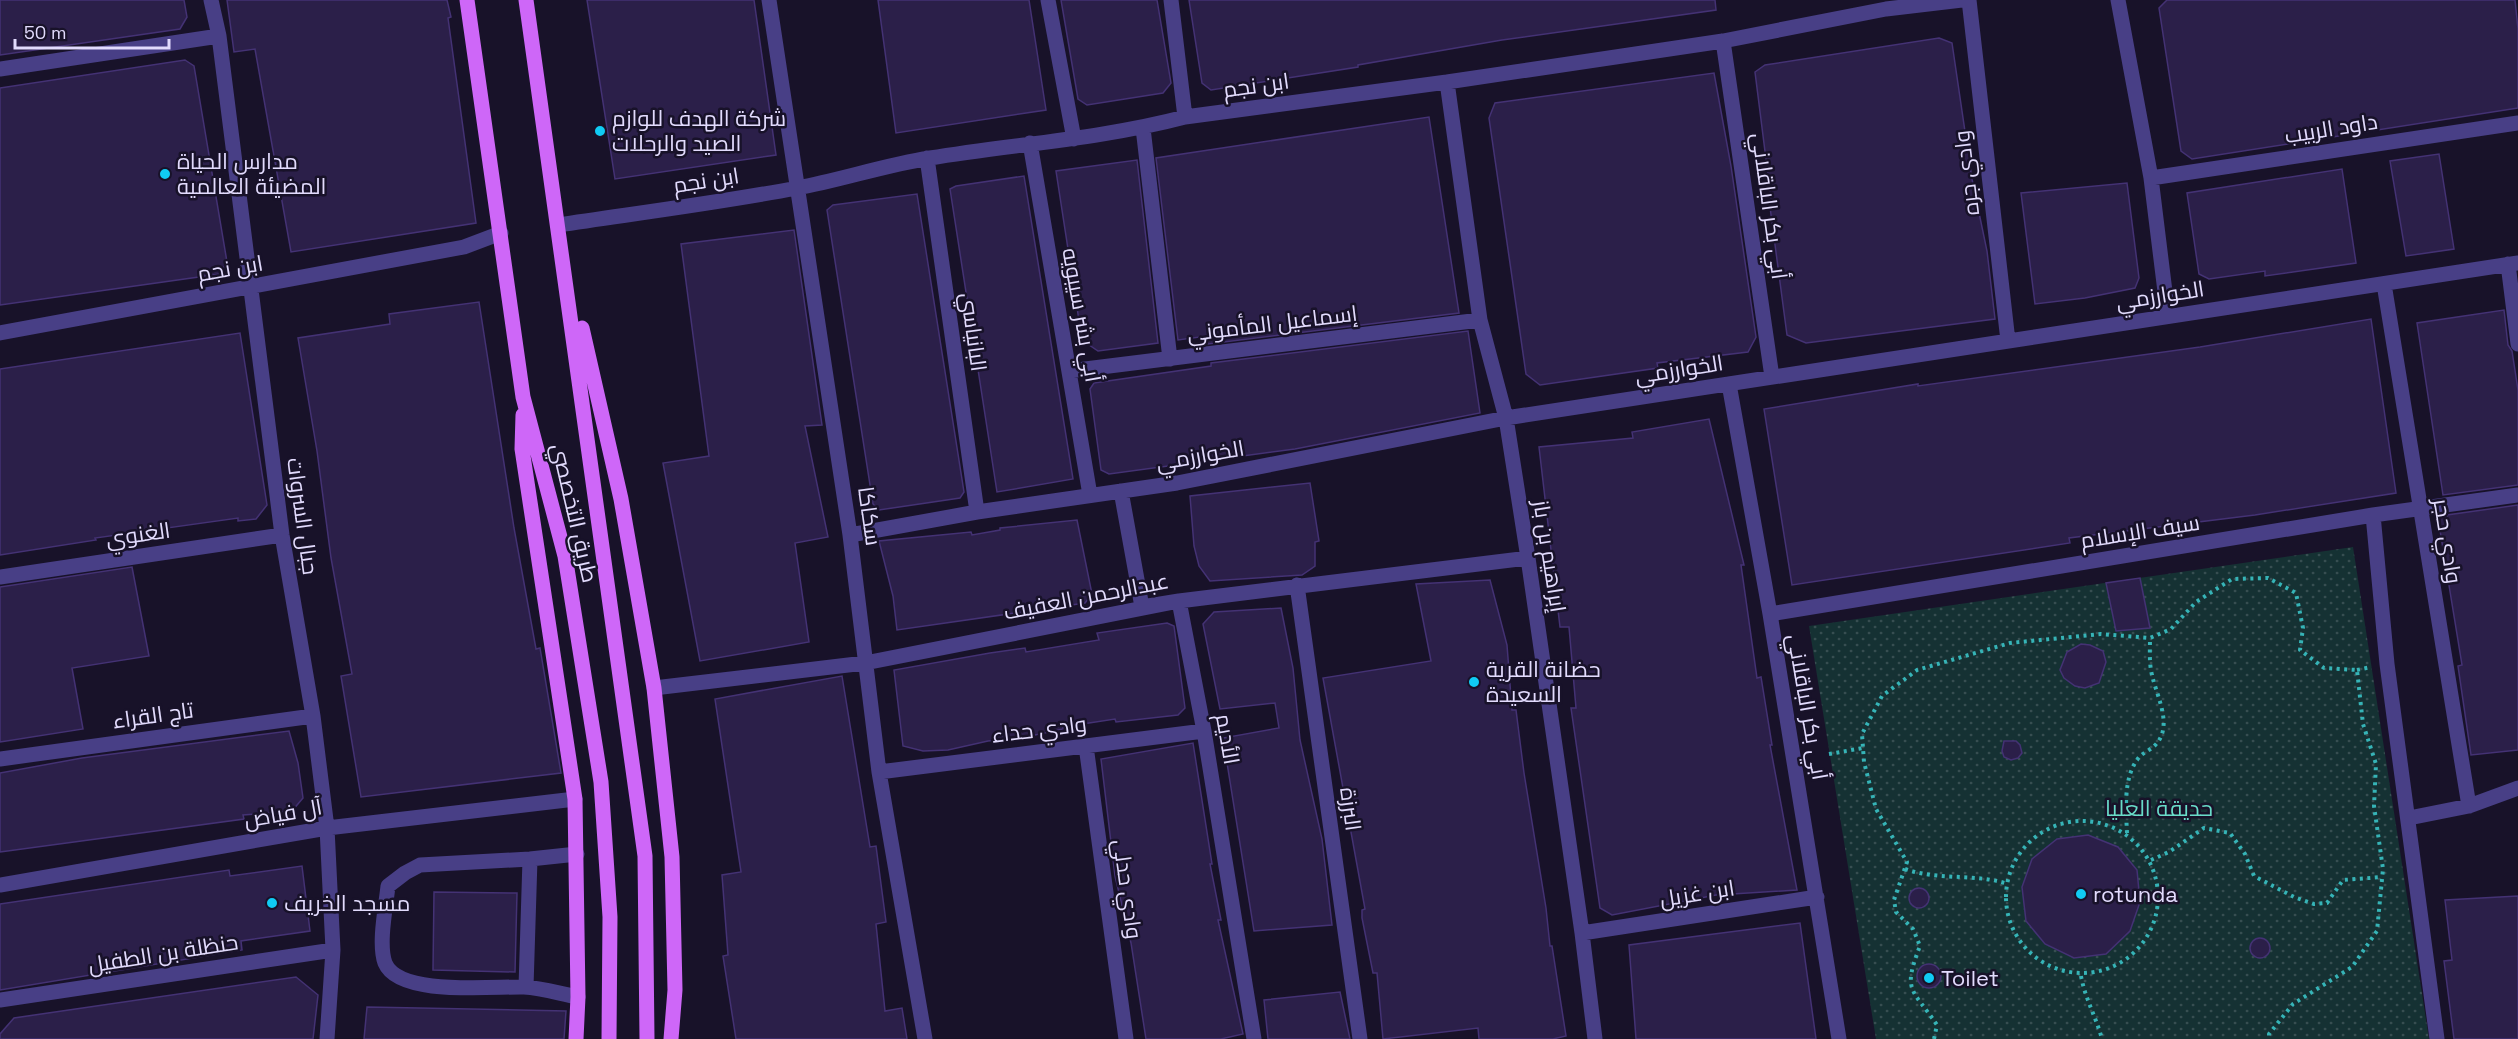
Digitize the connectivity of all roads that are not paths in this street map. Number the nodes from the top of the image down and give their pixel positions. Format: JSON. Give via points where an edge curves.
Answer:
{"nodes":[{"id":1,"x":211,"y":0,"type":"edge"},
{"id":2,"x":467,"y":0,"type":"edge"},
{"id":3,"x":526,"y":0,"type":"edge"},
{"id":4,"x":769,"y":0,"type":"edge"},
{"id":5,"x":1048,"y":0,"type":"edge"},
{"id":6,"x":1171,"y":0,"type":"edge"},
{"id":7,"x":1962,"y":0,"type":"edge"},
{"id":8,"x":1969,"y":0,"type":"edge"},
{"id":9,"x":2118,"y":0,"type":"edge"},
{"id":10,"x":1885,"y":4,"type":"edge"},
{"id":11,"x":219,"y":36,"type":"junction"},
{"id":12,"x":1723,"y":41,"type":"junction"},
{"id":13,"x":0,"y":69,"type":"edge"},
{"id":14,"x":1448,"y":82,"type":"junction"},
{"id":15,"x":1185,"y":117,"type":"junction"},
{"id":16,"x":2518,"y":123,"type":"edge"},
{"id":17,"x":1143,"y":128,"type":"junction"},
{"id":18,"x":1074,"y":139,"type":"junction"},
{"id":19,"x":1030,"y":143,"type":"junction"},
{"id":20,"x":927,"y":158,"type":"junction"},
{"id":21,"x":2151,"y":178,"type":"junction"},
{"id":22,"x":798,"y":188,"type":"junction"},
{"id":23,"x":558,"y":225,"type":"junction"},
{"id":24,"x":501,"y":234,"type":"junction"},
{"id":25,"x":2513,"y":264,"type":"edge"},
{"id":26,"x":2384,"y":284,"type":"junction"},
{"id":27,"x":250,"y":288,"type":"junction"},
{"id":28,"x":2168,"y":316,"type":"junction"},
{"id":29,"x":1480,"y":320,"type":"junction"},
{"id":30,"x":0,"y":333,"type":"edge"},
{"id":31,"x":2008,"y":341,"type":"junction"},
{"id":32,"x":2518,"y":344,"type":"edge"},
{"id":33,"x":1170,"y":359,"type":"junction"},
{"id":34,"x":1070,"y":371,"type":"junction"},
{"id":35,"x":1772,"y":377,"type":"junction"},
{"id":36,"x":1729,"y":384,"type":"junction"},
{"id":37,"x":523,"y":397,"type":"junction"},
{"id":38,"x":1506,"y":418,"type":"junction"},
{"id":39,"x":1121,"y":490,"type":"junction"},
{"id":40,"x":1090,"y":495,"type":"junction"},
{"id":41,"x":2518,"y":495,"type":"edge"},
{"id":42,"x":2420,"y":509,"type":"junction"},
{"id":43,"x":977,"y":512,"type":"junction"},
{"id":44,"x":2373,"y":515,"type":"junction"},
{"id":45,"x":282,"y":535,"type":"junction"},
{"id":46,"x":850,"y":535,"type":"junction"},
{"id":47,"x":1528,"y":558,"type":"junction"},
{"id":48,"x":0,"y":577,"type":"edge"},
{"id":49,"x":1298,"y":585,"type":"junction"},
{"id":50,"x":1179,"y":601,"type":"junction"},
{"id":51,"x":1770,"y":614,"type":"junction"},
{"id":52,"x":865,"y":663,"type":"junction"},
{"id":53,"x":654,"y":688,"type":"junction"},
{"id":54,"x":313,"y":716,"type":"junction"},
{"id":55,"x":1204,"y":731,"type":"junction"},
{"id":56,"x":1086,"y":746,"type":"junction"},
{"id":57,"x":0,"y":759,"type":"edge"},
{"id":58,"x":879,"y":771,"type":"junction"},
{"id":59,"x":2518,"y":788,"type":"edge"},
{"id":60,"x":574,"y":799,"type":"junction"},
{"id":61,"x":2469,"y":806,"type":"junction"},
{"id":62,"x":2409,"y":818,"type":"junction"},
{"id":63,"x":327,"y":828,"type":"junction"},
{"id":64,"x":577,"y":854,"type":"junction"},
{"id":65,"x":530,"y":859,"type":"junction"},
{"id":66,"x":0,"y":885,"type":"edge"},
{"id":67,"x":1817,"y":897,"type":"junction"},
{"id":68,"x":1582,"y":933,"type":"junction"},
{"id":69,"x":333,"y":950,"type":"junction"},
{"id":70,"x":526,"y":987,"type":"junction"},
{"id":71,"x":578,"y":997,"type":"junction"},
{"id":72,"x":0,"y":1000,"type":"edge"},
{"id":73,"x":327,"y":1039,"type":"edge"},
{"id":74,"x":576,"y":1039,"type":"edge"},
{"id":75,"x":609,"y":1039,"type":"edge"},
{"id":76,"x":647,"y":1039,"type":"edge"},
{"id":77,"x":671,"y":1039,"type":"edge"},
{"id":78,"x":925,"y":1039,"type":"edge"},
{"id":79,"x":1126,"y":1039,"type":"edge"},
{"id":80,"x":1254,"y":1039,"type":"edge"},
{"id":81,"x":1360,"y":1039,"type":"edge"},
{"id":82,"x":1595,"y":1039,"type":"edge"},
{"id":83,"x":1839,"y":1039,"type":"edge"},
{"id":84,"x":2437,"y":1039,"type":"edge"}],
"edges":[{"from":1,"to":11,"type":"street","name":"جبال السروات"},
{"from":2,"to":24,"type":"main road","name":"طريق التخصصي"},
{"from":3,"to":23,"type":"main road","name":"طريق التخصصي"},
{"from":4,"to":22,"type":"street","name":"سكاكا"},
{"from":5,"to":18,"type":"street"},
{"from":6,"to":15,"type":"street"},
{"from":7,"to":10,"type":"street","name":"ابن نجم"},
{"from":8,"to":31,"type":"street","name":"وادي جره"},
{"from":9,"to":21,"type":"street"},
{"from":10,"to":12,"type":"street","name":"ابن نجم"},
{"from":11,"to":13,"type":"street"},
{"from":11,"to":27,"type":"street","name":"جبال السروات"},
{"from":12,"to":14,"type":"street","name":"ابن نجم"},
{"from":12,"to":35,"type":"street","name":"أبي بكر الباقلاني"},
{"from":14,"to":15,"type":"street","name":"ابن نجم"},
{"from":14,"to":29,"type":"street","name":"إبراهيم بن باز"},
{"from":15,"to":17,"type":"street","name":"ابن نجم"},
{"from":16,"to":21,"type":"street","name":"داود الربيب"},
{"from":17,"to":18,"type":"street","name":"ابن نجم"},
{"from":17,"to":33,"type":"street"},
{"from":18,"to":19,"type":"street","name":"ابن نجم"},
{"from":19,"to":20,"type":"street","name":"ابن نجم"},
{"from":19,"to":34,"type":"street","name":"أبي بشر سيبويه"},
{"from":20,"to":22,"type":"street","name":"ابن نجم"},
{"from":20,"to":43,"type":"street","name":"البانياسي"},
{"from":21,"to":28,"type":"street"},
{"from":22,"to":23,"type":"street","name":"ابن نجم"},
{"from":22,"to":46,"type":"street","name":"سكاكا"},
{"from":23,"to":53,"type":"main road","via":[[621,499]]},
{"from":23,"to":76,"type":"main road","name":"طريق التخصصي","via":[[645,856]]},
{"from":24,"to":27,"type":"street","name":"ابن نجم","via":[[464,247]]},
{"from":24,"to":37,"type":"main road","name":"طريق التخصصي"},
{"from":25,"to":26,"type":"street","name":"الخوارزمي"},
{"from":25,"to":32,"type":"street"},
{"from":26,"to":28,"type":"street","name":"الخوارزمي"},
{"from":26,"to":42,"type":"street","name":"وادي حجر"},
{"from":27,"to":30,"type":"street","name":"ابن نجم"},
{"from":27,"to":45,"type":"street","name":"جبال السروات"},
{"from":28,"to":31,"type":"street","name":"الخوارزمي"},
{"from":29,"to":33,"type":"street","name":"إسماعيل المأموني"},
{"from":29,"to":38,"type":"street","name":"إبراهيم بن باز"},
{"from":31,"to":35,"type":"street","name":"الخوارزمي"},
{"from":33,"to":34,"type":"street","name":"إسماعيل المأموني"},
{"from":34,"to":40,"type":"street","name":"أبي بشر سيبويه"},
{"from":35,"to":36,"type":"street","name":"الخوارزمي"},
{"from":36,"to":38,"type":"street","name":"الخوارزمي"},
{"from":36,"to":51,"type":"street","name":"أبي بكر الباقلاني"},
{"from":37,"to":60,"type":"main road","via":[[522,449]]},
{"from":37,"to":75,"type":"main road","name":"طريق التخصصي","via":[[565,556],[601,782],[610,917]]},
{"from":38,"to":39,"type":"street","name":"الخوارزمي","via":[[1177,483]]},
{"from":38,"to":47,"type":"street","name":"إبراهيم بن باز"},
{"from":39,"to":40,"type":"street","name":"الخوارزمي"},
{"from":39,"to":50,"type":"street","via":[[1142,607]]},
{"from":40,"to":43,"type":"street","name":"الخوارزمي"},
{"from":41,"to":42,"type":"street","name":"سيف الإسلام"},
{"from":42,"to":44,"type":"street","name":"سيف الإسلام"},
{"from":42,"to":61,"type":"street","name":"وادي حجر"},
{"from":43,"to":46,"type":"street","name":"الخوارزمي"},
{"from":44,"to":51,"type":"street","name":"سيف الإسلام"},
{"from":44,"to":62,"type":"street","via":[[2387,664]]},
{"from":45,"to":48,"type":"street","name":"الغنوي"},
{"from":45,"to":54,"type":"street","name":"جبال السروات"},
{"from":46,"to":52,"type":"street","name":"سكاكا"},
{"from":47,"to":49,"type":"street","name":"عبدالرحمن العفيف"},
{"from":47,"to":68,"type":"street","name":"إبراهيم بن باز"},
{"from":49,"to":50,"type":"street","name":"عبدالرحمن العفيف"},
{"from":49,"to":81,"type":"street","name":"البرزة"},
{"from":50,"to":52,"type":"street","name":"عبدالرحمن العفيف"},
{"from":50,"to":55,"type":"street","name":"الأديم"},
{"from":51,"to":67,"type":"street","name":"أبي بكر الباقلاني"},
{"from":52,"to":53,"type":"street","name":"عبدالرحمن العفيف"},
{"from":52,"to":58,"type":"street","name":"سكاكا"},
{"from":53,"to":77,"type":"main road","via":[[672,857],[675,990]]},
{"from":54,"to":57,"type":"street","name":"تاج القراء"},
{"from":54,"to":63,"type":"street","name":"جبال السروات"},
{"from":55,"to":56,"type":"street","name":"وادي حداء"},
{"from":55,"to":80,"type":"street","name":"الأديم"},
{"from":56,"to":58,"type":"street","name":"وادي حداء"},
{"from":56,"to":79,"type":"street","name":"وادي حدلي"},
{"from":58,"to":78,"type":"street","name":"سكاكا"},
{"from":59,"to":61,"type":"street"},
{"from":60,"to":63,"type":"street","name":"آل فياض"},
{"from":60,"to":64,"type":"main road"},
{"from":61,"to":62,"type":"street"},
{"from":62,"to":84,"type":"street"},
{"from":63,"to":66,"type":"street","name":"آل فياض"},
{"from":63,"to":69,"type":"street","name":"جبال السروات"},
{"from":64,"to":65,"type":"street"},
{"from":64,"to":71,"type":"main road"},
{"from":65,"to":70,"type":"street"},
{"from":65,"to":70,"type":"street","via":[[420,866],[405,873],[388,886],[382,945],[385,963],[393,974],[410,982],[473,989]]},
{"from":67,"to":68,"type":"street","name":"ابن غزيل"},
{"from":67,"to":83,"type":"street","name":"أبي بكر الباقلاني"},
{"from":68,"to":82,"type":"street","name":"إبراهيم بن باز"},
{"from":69,"to":72,"type":"street","name":"حنظلة بن الطفيل"},
{"from":69,"to":73,"type":"street","name":"جبال السروات"},
{"from":70,"to":71,"type":"street"},
{"from":71,"to":74,"type":"main road"}]}
